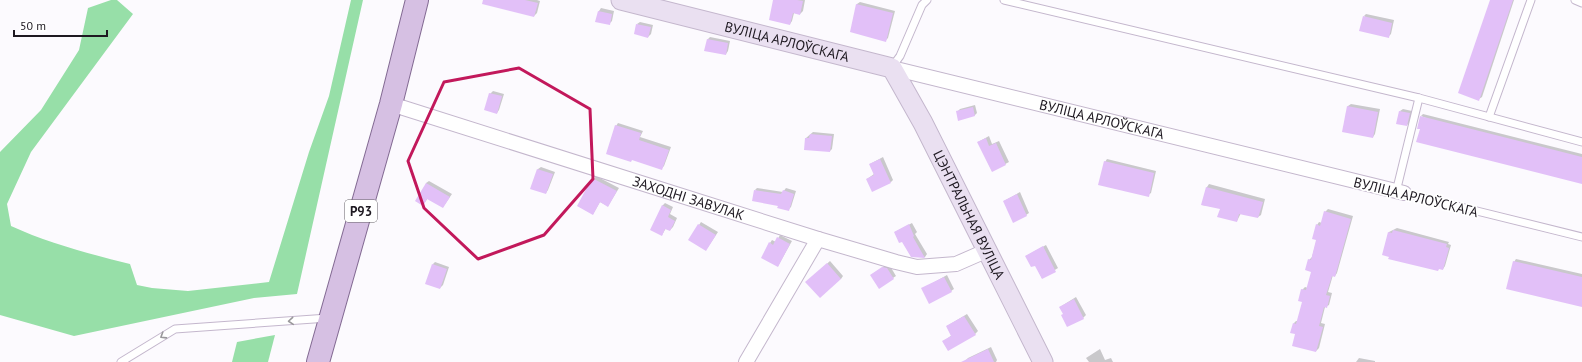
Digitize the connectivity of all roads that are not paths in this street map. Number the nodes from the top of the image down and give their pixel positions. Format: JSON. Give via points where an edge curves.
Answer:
{"nodes":[{"id":1,"x":417,"y":0,"type":"edge"},
{"id":2,"x":621,"y":0,"type":"edge"},
{"id":3,"x":927,"y":0,"type":"edge"},
{"id":4,"x":1004,"y":0,"type":"edge"},
{"id":5,"x":1531,"y":0,"type":"edge"},
{"id":6,"x":1575,"y":0,"type":"edge"},
{"id":7,"x":1582,"y":2,"type":"edge"},
{"id":8,"x":892,"y":68,"type":"junction"},
{"id":9,"x":1419,"y":98,"type":"junction"},
{"id":10,"x":391,"y":104,"type":"junction"},
{"id":11,"x":1489,"y":117,"type":"junction"},
{"id":12,"x":1582,"y":142,"type":"edge"},
{"id":13,"x":1400,"y":192,"type":"junction"},
{"id":14,"x":1582,"y":237,"type":"edge"},
{"id":15,"x":818,"y":239,"type":"junction"},
{"id":16,"x":988,"y":250,"type":"junction"},
{"id":17,"x":330,"y":318,"type":"junction"},
{"id":18,"x":131,"y":358,"type":"edge"},
{"id":19,"x":121,"y":362,"type":"edge"},
{"id":20,"x":318,"y":362,"type":"edge"},
{"id":21,"x":746,"y":362,"type":"edge"},
{"id":22,"x":1043,"y":362,"type":"edge"}],
"edges":[{"from":1,"to":10,"type":"main road","number":"Р93"},
{"from":2,"to":8,"type":"street","name":"ВУЛІЦА АРЛОЎСКАГА"},
{"from":3,"to":8,"type":"lane","via":[[922,5],[907,42]]},
{"from":4,"to":9,"type":"lane"},
{"from":5,"to":11,"type":"lane"},
{"from":6,"to":7,"type":"lane"},
{"from":8,"to":13,"type":"street","name":"ВУЛІЦА АРЛОЎСКАГА"},
{"from":8,"to":16,"type":"street","name":"ЦЭНТРАЛЬНАЯ ВУЛІЦА"},
{"from":9,"to":11,"type":"lane"},
{"from":9,"to":13,"type":"lane"},
{"from":10,"to":15,"type":"street","name":"ЗАХОДНІ ЗАВУЛАК"},
{"from":10,"to":17,"type":"main road","number":"Р93"},
{"from":11,"to":12,"type":"lane"},
{"from":13,"to":14,"type":"lane","name":"ВУЛІЦА АРЛОЎСКАГА"},
{"from":15,"to":16,"type":"street","name":"ЗАХОДНІ ЗАВУЛАК","via":[[917,267],[956,264]]},
{"from":15,"to":21,"type":"street"},
{"from":16,"to":22,"type":"street","name":"ЦЭНТРАЛЬНАЯ ВУЛІЦА"},
{"from":17,"to":18,"type":"lane","one_way":true,"via":[[175,329]]},
{"from":17,"to":20,"type":"main road","number":"Р93"},
{"from":18,"to":19,"type":"lane"}]}
